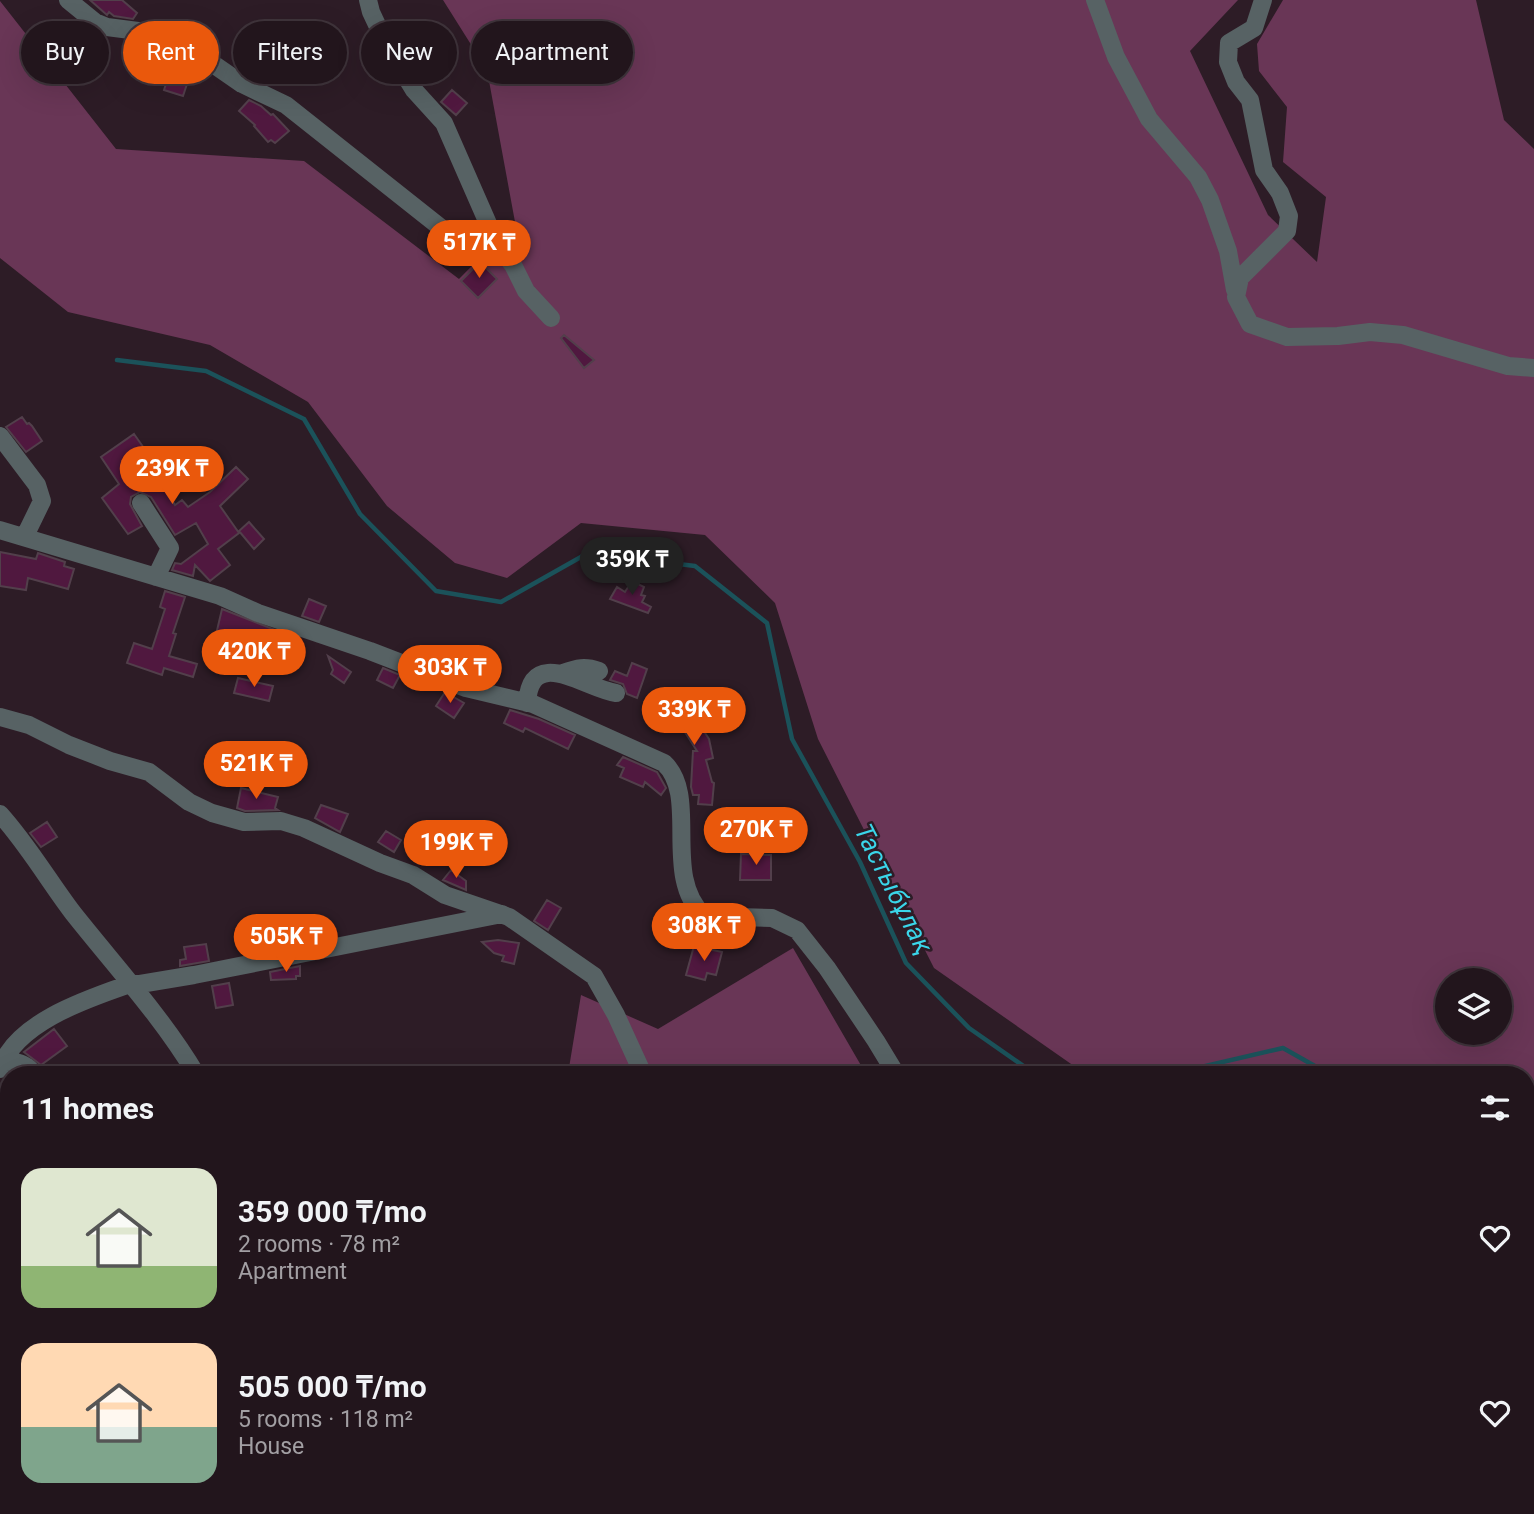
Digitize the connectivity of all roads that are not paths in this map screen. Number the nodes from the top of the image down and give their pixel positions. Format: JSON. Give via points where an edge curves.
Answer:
{"nodes":[{"id":1,"x":68,"y":0,"type":"edge"},
{"id":2,"x":368,"y":0,"type":"edge"},
{"id":3,"x":1095,"y":0,"type":"edge"},
{"id":4,"x":1263,"y":0,"type":"edge"},
{"id":5,"x":497,"y":244,"type":"junction"},
{"id":6,"x":1236,"y":297,"type":"junction"},
{"id":7,"x":551,"y":318,"type":"dead end"},
{"id":8,"x":1534,"y":368,"type":"edge"},
{"id":9,"x":0,"y":436,"type":"edge"},
{"id":10,"x":141,"y":503,"type":"dead end"},
{"id":11,"x":0,"y":530,"type":"edge"},
{"id":12,"x":25,"y":536,"type":"junction"},
{"id":13,"x":156,"y":577,"type":"junction"},
{"id":14,"x":599,"y":671,"type":"dead end"},
{"id":15,"x":563,"y":673,"type":"junction"},
{"id":16,"x":616,"y":693,"type":"dead end"},
{"id":17,"x":527,"y":702,"type":"junction"},
{"id":18,"x":0,"y":717,"type":"edge"},
{"id":19,"x":0,"y":814,"type":"edge"},
{"id":20,"x":502,"y":914,"type":"junction"},
{"id":21,"x":130,"y":984,"type":"junction"},
{"id":22,"x":1,"y":1065,"type":"edge"},
{"id":23,"x":25,"y":1066,"type":"edge"},
{"id":24,"x":190,"y":1066,"type":"edge"},
{"id":25,"x":639,"y":1066,"type":"edge"},
{"id":26,"x":891,"y":1066,"type":"edge"},
{"id":27,"x":0,"y":1157,"type":"edge"},
{"id":28,"x":0,"y":1166,"type":"edge"}],
"edges":[{"from":1,"to":5,"type":"street","via":[[95,22],[138,31],[216,66],[286,105],[445,231]]},
{"from":2,"to":5,"type":"street","via":[[386,44],[414,90],[444,123]]},
{"from":3,"to":6,"type":"street","via":[[1116,57],[1149,119],[1199,177],[1228,251]]},
{"from":4,"to":6,"type":"street","via":[[1254,28],[1229,43],[1228,62],[1236,82],[1251,100],[1264,170],[1280,192],[1289,216],[1287,231],[1240,278]]},
{"from":5,"to":7,"type":"street","via":[[526,291]]},
{"from":6,"to":8,"type":"street","via":[[1250,324],[1287,337],[1370,332],[1403,335],[1497,363]]},
{"from":9,"to":12,"type":"street","via":[[37,485],[42,501]]},
{"from":10,"to":13,"type":"street","via":[[170,548]]},
{"from":11,"to":12,"type":"street"},
{"from":12,"to":13,"type":"street"},
{"from":13,"to":17,"type":"street","via":[[220,596],[466,688]]},
{"from":14,"to":15,"type":"street","via":[[578,668]]},
{"from":15,"to":16,"type":"street"},
{"from":15,"to":17,"type":"street","via":[[549,671],[534,678]]},
{"from":17,"to":26,"type":"street","via":[[651,756],[672,771],[679,789],[684,879],[696,908],[711,917],[772,918],[797,930]]},
{"from":18,"to":20,"type":"street","via":[[149,772],[212,813],[244,822],[281,821],[304,828],[413,875],[444,895]]},
{"from":19,"to":21,"type":"street"},
{"from":20,"to":21,"type":"street"},
{"from":20,"to":25,"type":"street","via":[[594,976]]},
{"from":21,"to":22,"type":"street","via":[[27,1031]]},
{"from":21,"to":24,"type":"street"},
{"from":22,"to":23,"type":"street","via":[[16,1061]]},
{"from":27,"to":28,"type":"street"}]}
